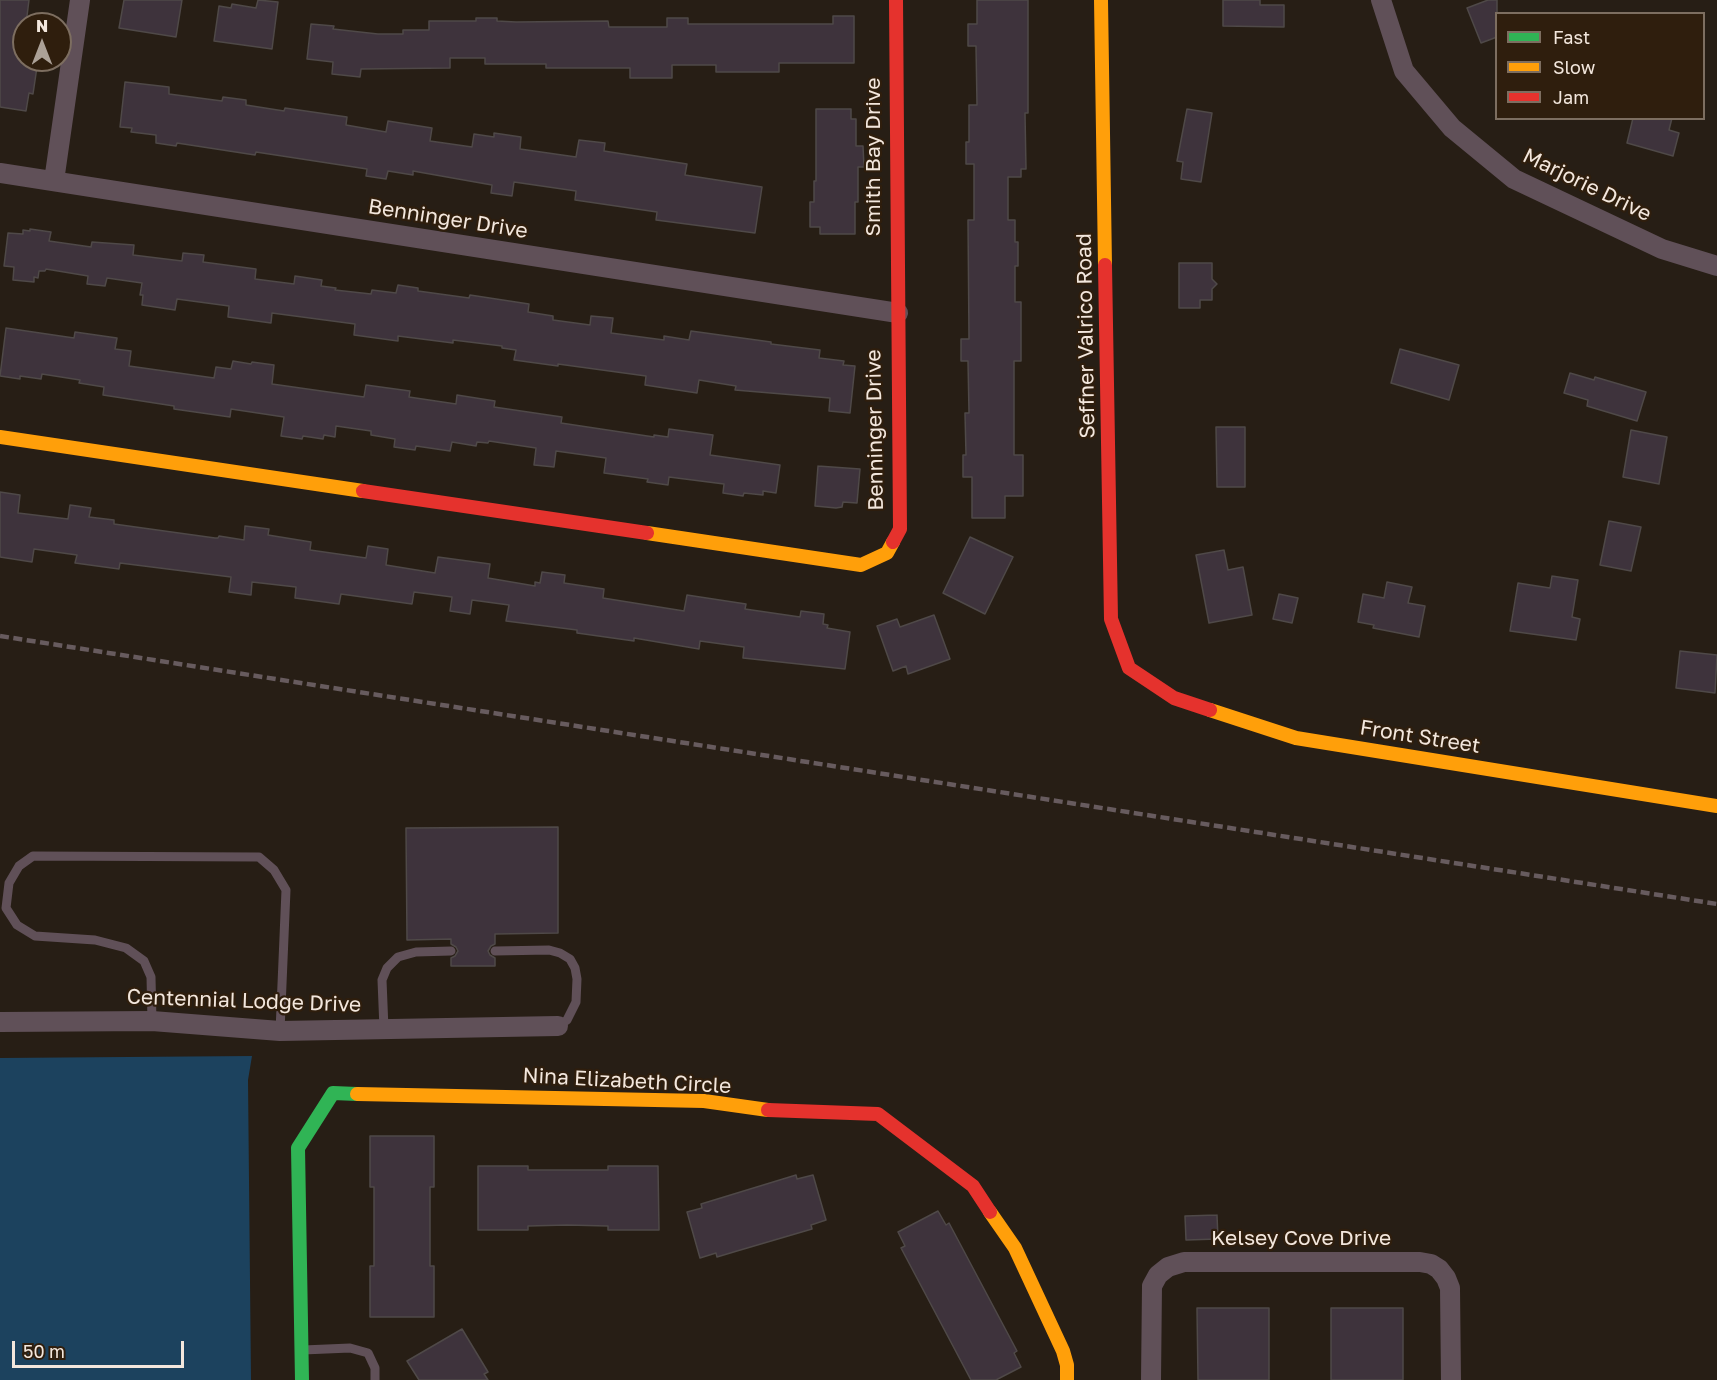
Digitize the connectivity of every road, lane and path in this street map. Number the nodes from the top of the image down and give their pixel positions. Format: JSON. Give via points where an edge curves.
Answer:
{"nodes":[{"id":1,"x":80,"y":0,"type":"edge"},
{"id":2,"x":896,"y":0,"type":"edge"},
{"id":3,"x":1101,"y":0,"type":"edge"},
{"id":4,"x":1381,"y":0,"type":"edge"},
{"id":5,"x":0,"y":173,"type":"edge"},
{"id":6,"x":54,"y":181,"type":"junction"},
{"id":7,"x":1717,"y":266,"type":"edge"},
{"id":8,"x":898,"y":313,"type":"junction"},
{"id":9,"x":0,"y":437,"type":"edge"},
{"id":10,"x":1129,"y":668,"type":"joint"},
{"id":11,"x":1717,"y":806,"type":"edge"},
{"id":12,"x":451,"y":951,"type":"dead end"},
{"id":13,"x":495,"y":951,"type":"dead end"},
{"id":14,"x":152,"y":1021,"type":"junction"},
{"id":15,"x":0,"y":1022,"type":"edge"},
{"id":16,"x":558,"y":1026,"type":"joint"},
{"id":17,"x":384,"y":1029,"type":"junction"},
{"id":18,"x":280,"y":1031,"type":"junction"},
{"id":19,"x":301,"y":1350,"type":"junction"},
{"id":20,"x":302,"y":1380,"type":"edge"},
{"id":21,"x":375,"y":1380,"type":"edge"},
{"id":22,"x":1066,"y":1380,"type":"edge"},
{"id":23,"x":1151,"y":1380,"type":"edge"},
{"id":24,"x":1451,"y":1380,"type":"edge"}],
"edges":[{"from":1,"to":6,"type":"street"},
{"from":2,"to":8,"type":"street","name":"Smith Bay Drive"},
{"from":3,"to":10,"type":"street","name":"Seffner Valrico Road","via":[[1112,619]]},
{"from":4,"to":7,"type":"street","name":"Marjorie Drive","via":[[1404,71],[1452,128],[1514,179],[1662,249]]},
{"from":5,"to":6,"type":"street","name":"Benninger Drive"},
{"from":6,"to":8,"type":"street","name":"Benninger Drive"},
{"from":8,"to":9,"type":"street","name":"Benninger Drive","via":[[900,529],[887,553],[861,565]]},
{"from":10,"to":11,"type":"street","name":"Front Street","via":[[1174,698],[1296,738]]},
{"from":12,"to":17,"type":"lane","via":[[416,952],[398,957],[387,968],[382,980]]},
{"from":13,"to":16,"type":"lane","via":[[549,950],[570,959],[577,979],[576,1002],[567,1020]]},
{"from":14,"to":15,"type":"street","name":"Centennial Lodge Drive"},
{"from":14,"to":18,"type":"street","name":"Centennial Lodge Drive"},
{"from":14,"to":18,"type":"lane","via":[[151,977],[144,961],[126,948],[95,940],[35,936],[17,925],[6,908],[9,884],[19,866],[33,856],[259,857],[274,870],[286,890]]},
{"from":16,"to":17,"type":"street","name":"Centennial Lodge Drive"},
{"from":17,"to":18,"type":"street","name":"Centennial Lodge Drive"},
{"from":19,"to":20,"type":"street","name":"Nina Elizabeth Circle"},
{"from":19,"to":21,"type":"lane","via":[[350,1348],[368,1353],[375,1368]]},
{"from":19,"to":22,"type":"street","name":"Nina Elizabeth Circle","via":[[298,1148],[333,1093],[704,1101],[776,1111],[878,1114],[973,1186],[1015,1248],[1063,1351]]},
{"from":23,"to":24,"type":"street","name":"Kelsey Cove Drive","via":[[1152,1286],[1168,1267],[1184,1263],[1385,1262],[1431,1264],[1446,1278],[1451,1294]]}]}
